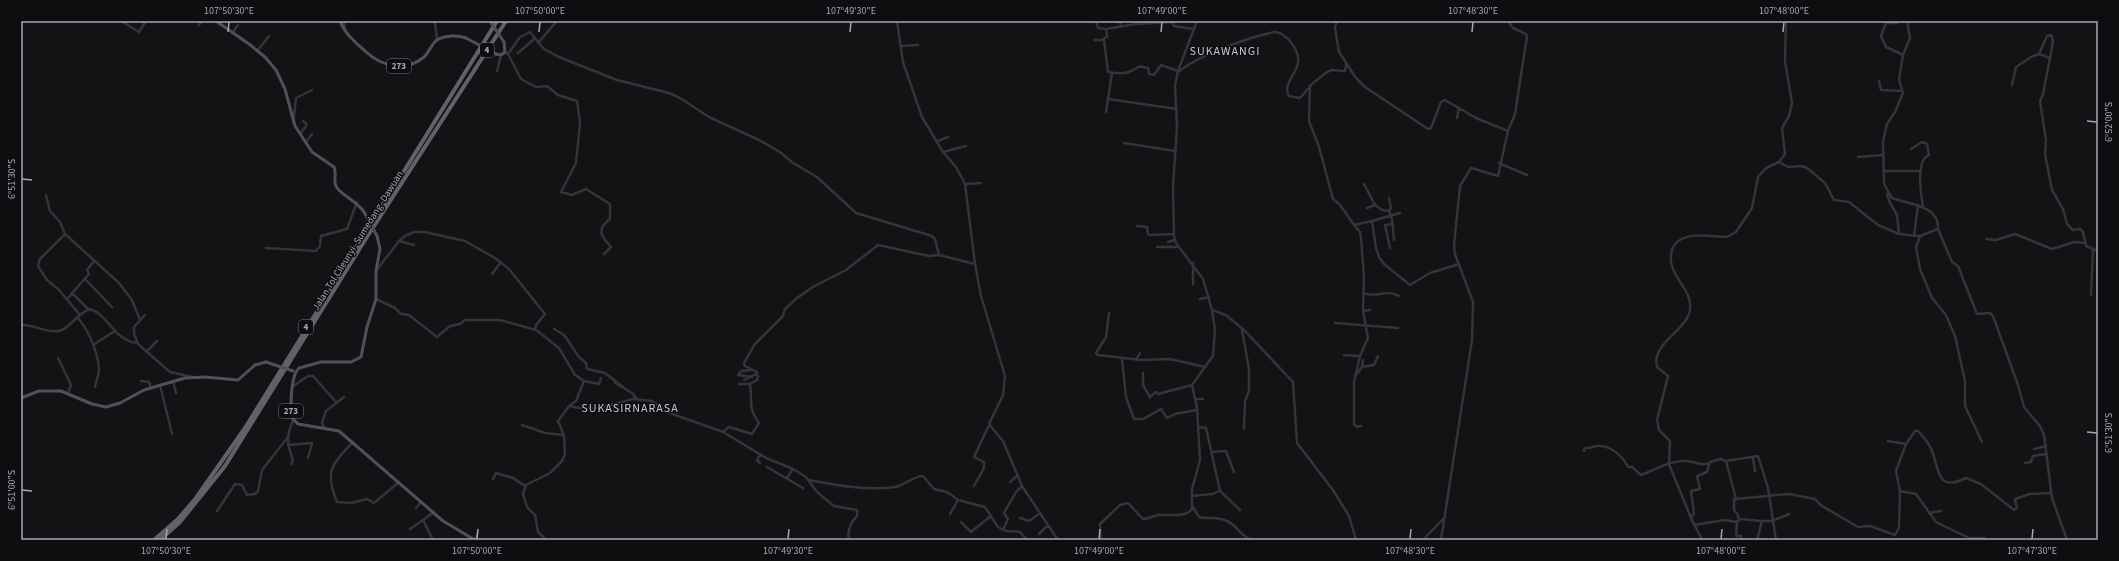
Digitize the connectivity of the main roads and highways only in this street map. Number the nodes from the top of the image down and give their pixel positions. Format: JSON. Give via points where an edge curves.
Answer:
{"nodes":[{"id":1,"x":216,"y":21,"type":"edge"},
{"id":2,"x":340,"y":21,"type":"edge"},
{"id":3,"x":490,"y":21,"type":"edge"},
{"id":4,"x":496,"y":21,"type":"edge"},
{"id":5,"x":506,"y":21,"type":"edge"},
{"id":6,"x":295,"y":371,"type":"junction"},
{"id":7,"x":21,"y":398,"type":"edge"},
{"id":8,"x":154,"y":540,"type":"edge"},
{"id":9,"x":160,"y":540,"type":"edge"},
{"id":10,"x":475,"y":540,"type":"edge"}],
"edges":[{"from":1,"to":6,"type":"main road","bridge":true,"via":[[265,57],[280,78],[295,126],[318,157],[334,167],[338,190],[357,202],[377,236],[380,248],[376,271],[376,298],[361,357],[351,362],[315,363]]},
{"from":2,"to":3,"type":"main road","number":"273","bridge":true,"via":[[345,32],[370,56],[394,66],[409,65],[422,58],[437,40],[459,35],[496,54],[506,53],[504,42]]},
{"from":4,"to":8,"type":"highway","name":"Jalan Tol Cileunyi–Sumedang–Dawuan","number":"4","via":[[220,465],[178,519]]},
{"from":5,"to":9,"type":"highway","name":"Jalan Tol Cileunyi–Sumedang–Dawuan","number":"4","via":[[225,466],[180,522]]},
{"from":6,"to":7,"type":"main road","bridge":true,"via":[[266,362],[255,364],[238,380],[193,377],[173,381],[106,407],[92,404],[68,393],[44,390]]},
{"from":6,"to":10,"type":"main road","number":"273","via":[[290,417],[293,421],[303,426],[338,431],[450,526]]}]}
